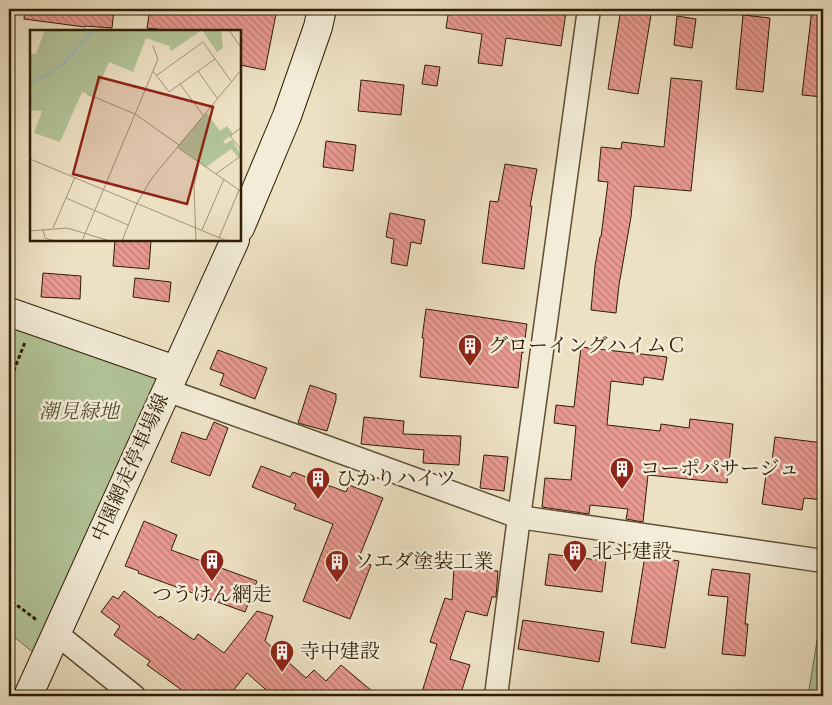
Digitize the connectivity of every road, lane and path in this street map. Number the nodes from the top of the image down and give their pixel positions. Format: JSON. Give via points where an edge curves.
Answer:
{"nodes":[{"id":1,"x":322,"y":9,"type":"edge"},
{"id":2,"x":589,"y":9,"type":"edge"},
{"id":3,"x":241,"y":226,"type":"edge"},
{"id":4,"x":235,"y":241,"type":"edge"},
{"id":5,"x":9,"y":312,"type":"edge"},
{"id":6,"x":34,"y":321,"type":"junction"},
{"id":7,"x":171,"y":380,"type":"junction"},
{"id":8,"x":9,"y":383,"type":"edge"},
{"id":9,"x":519,"y":517,"type":"junction"},
{"id":10,"x":823,"y":561,"type":"edge"},
{"id":11,"x":9,"y":596,"type":"edge"},
{"id":12,"x":56,"y":634,"type":"junction"},
{"id":13,"x":28,"y":696,"type":"edge"},
{"id":14,"x":134,"y":696,"type":"edge"},
{"id":15,"x":496,"y":696,"type":"edge"}],
"edges":[{"from":1,"to":3,"type":"main road","via":[[287,116]]},
{"from":2,"to":9,"type":"street"},
{"from":4,"to":7,"type":"main road","name":"中園網走停車場線"},
{"from":5,"to":6,"type":"main road"},
{"from":6,"to":7,"type":"main road"},
{"from":6,"to":8,"type":"path"},
{"from":7,"to":9,"type":"street","via":[[299,437]]},
{"from":7,"to":12,"type":"main road","name":"中園網走停車場線"},
{"from":9,"to":10,"type":"street"},
{"from":9,"to":15,"type":"street"},
{"from":11,"to":12,"type":"path"},
{"from":12,"to":13,"type":"main road","name":"中園網走停車場線"},
{"from":12,"to":14,"type":"street"}]}
